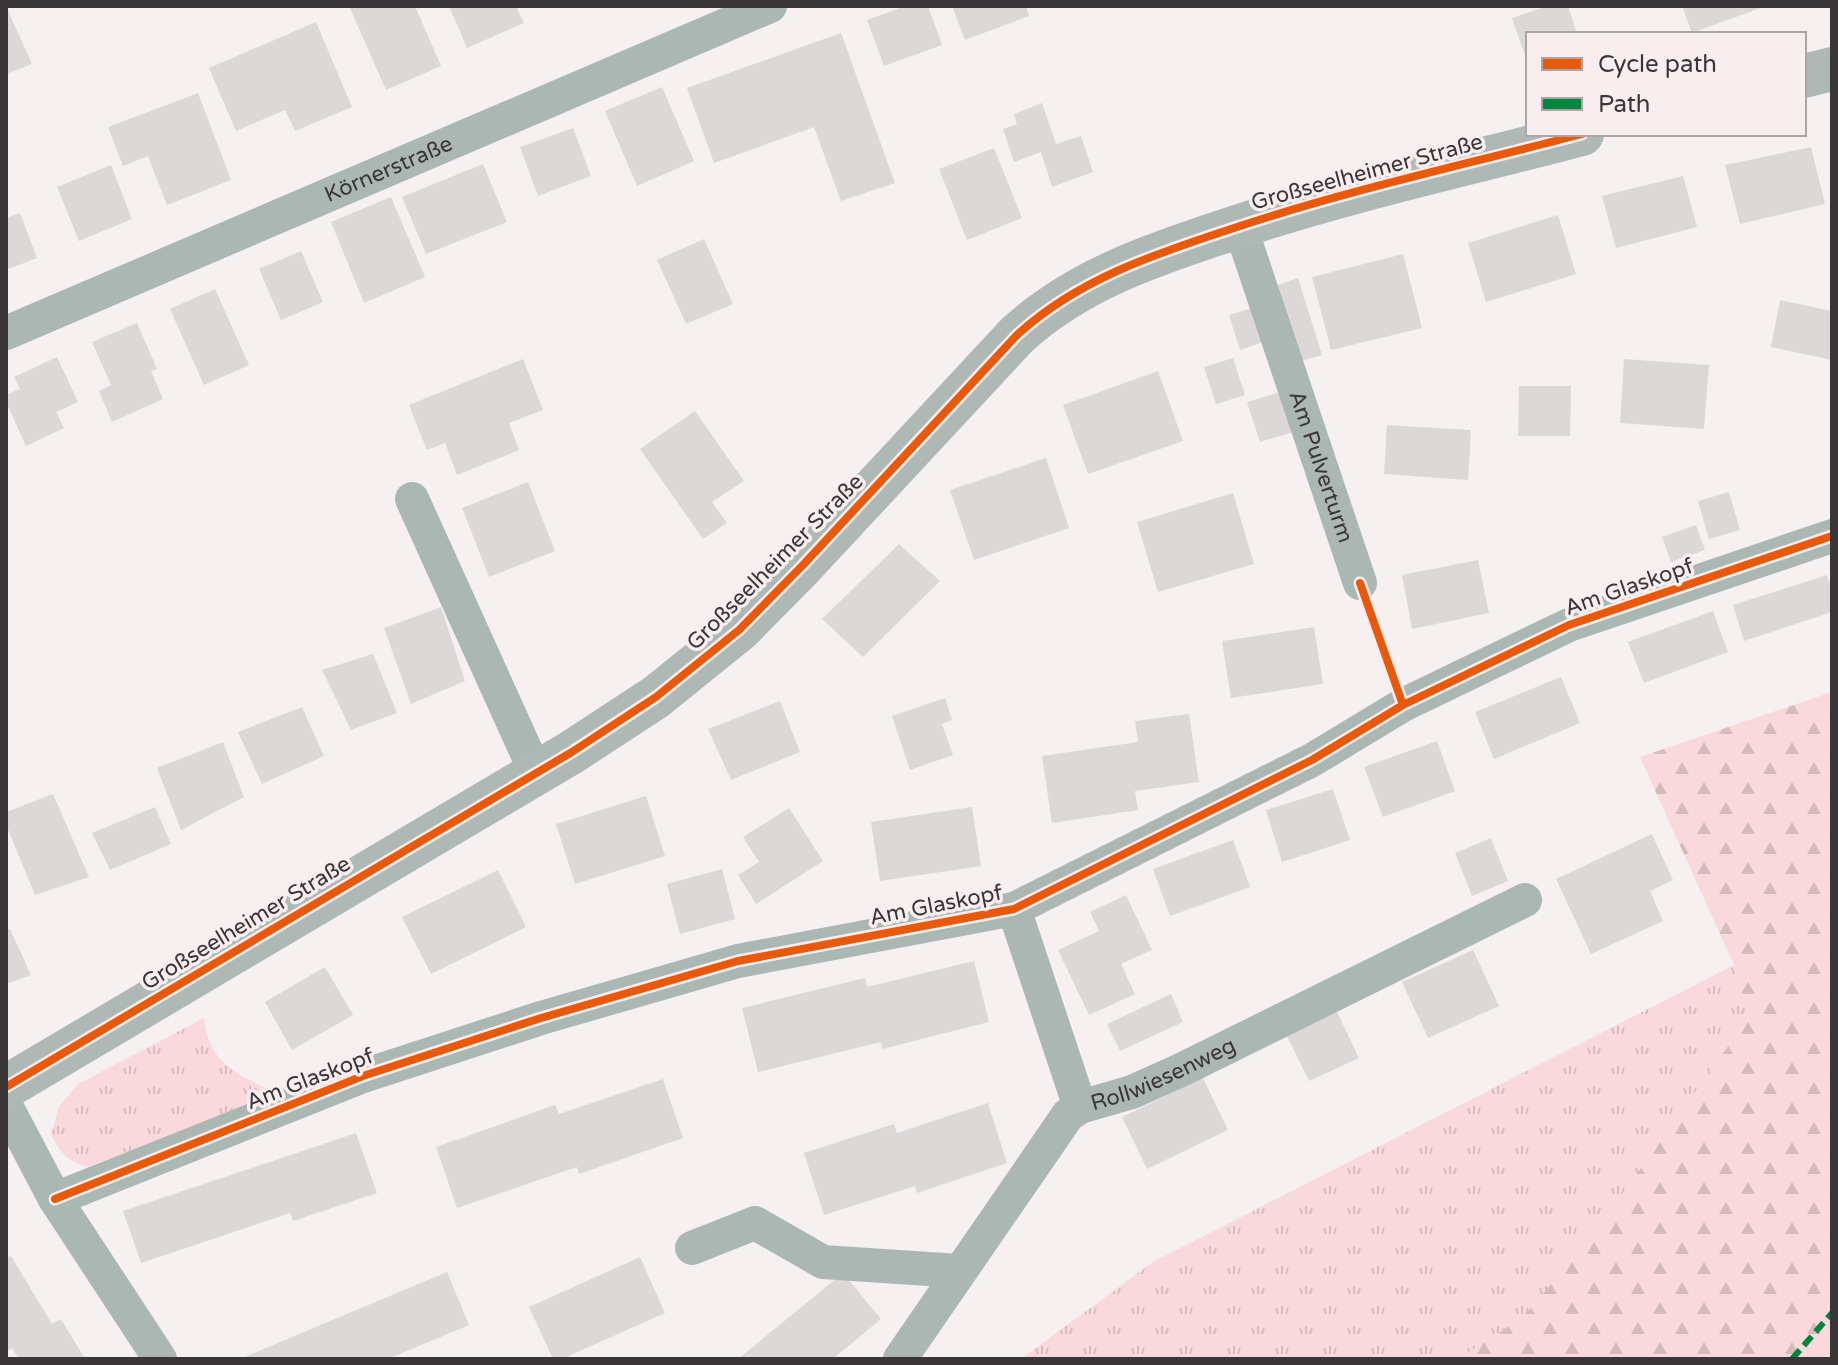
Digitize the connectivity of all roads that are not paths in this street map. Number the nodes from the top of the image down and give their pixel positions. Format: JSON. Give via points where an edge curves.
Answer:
{"nodes":[{"id":1,"x":770,"y":6,"type":"edge"},
{"id":2,"x":1832,"y":69,"type":"edge"},
{"id":3,"x":1806,"y":76,"type":"edge"},
{"id":4,"x":1574,"y":136,"type":"edge"},
{"id":5,"x":1240,"y":226,"type":"junction"},
{"id":6,"x":6,"y":333,"type":"edge"},
{"id":7,"x":412,"y":499,"type":"dead end"},
{"id":8,"x":1832,"y":536,"type":"edge"},
{"id":9,"x":1360,"y":583,"type":"dead end"},
{"id":10,"x":536,"y":773,"type":"junction"},
{"id":11,"x":1525,"y":900,"type":"dead end"},
{"id":12,"x":1014,"y":909,"type":"junction"},
{"id":13,"x":6,"y":1087,"type":"edge"},
{"id":14,"x":6,"y":1106,"type":"edge"},
{"id":15,"x":1080,"y":1107,"type":"junction"},
{"id":16,"x":55,"y":1199,"type":"junction"},
{"id":17,"x":692,"y":1248,"type":"dead end"},
{"id":18,"x":959,"y":1271,"type":"junction"},
{"id":19,"x":160,"y":1359,"type":"edge"},
{"id":20,"x":900,"y":1359,"type":"edge"}],
"edges":[{"from":1,"to":6,"type":"street","name":"Körnerstraße"},
{"from":2,"to":3,"type":"main road"},
{"from":4,"to":5,"type":"main road","name":"Großseelheimer Straße"},
{"from":5,"to":9,"type":"street","name":"Am Pulverturm"},
{"from":5,"to":10,"type":"main road","name":"Großseelheimer Straße","via":[[1143,258],[1037,316],[739,630],[656,697]]},
{"from":7,"to":10,"type":"street"},
{"from":8,"to":12,"type":"street","name":"Am Glaskopf","via":[[1569,625],[1403,705],[1312,760]]},
{"from":10,"to":13,"type":"main road","name":"Großseelheimer Straße"},
{"from":11,"to":15,"type":"street","name":"Rollwiesenweg","via":[[1181,1070]]},
{"from":12,"to":15,"type":"street"},
{"from":12,"to":16,"type":"street","name":"Am Glaskopf","via":[[738,961],[541,1018],[363,1076]]},
{"from":14,"to":16,"type":"street"},
{"from":15,"to":18,"type":"street","name":"Rollwiesenweg","via":[[1068,1115]]},
{"from":16,"to":19,"type":"street"},
{"from":17,"to":18,"type":"street","via":[[755,1223],[823,1262]]},
{"from":18,"to":20,"type":"street","name":"Rollwiesenweg"}]}
